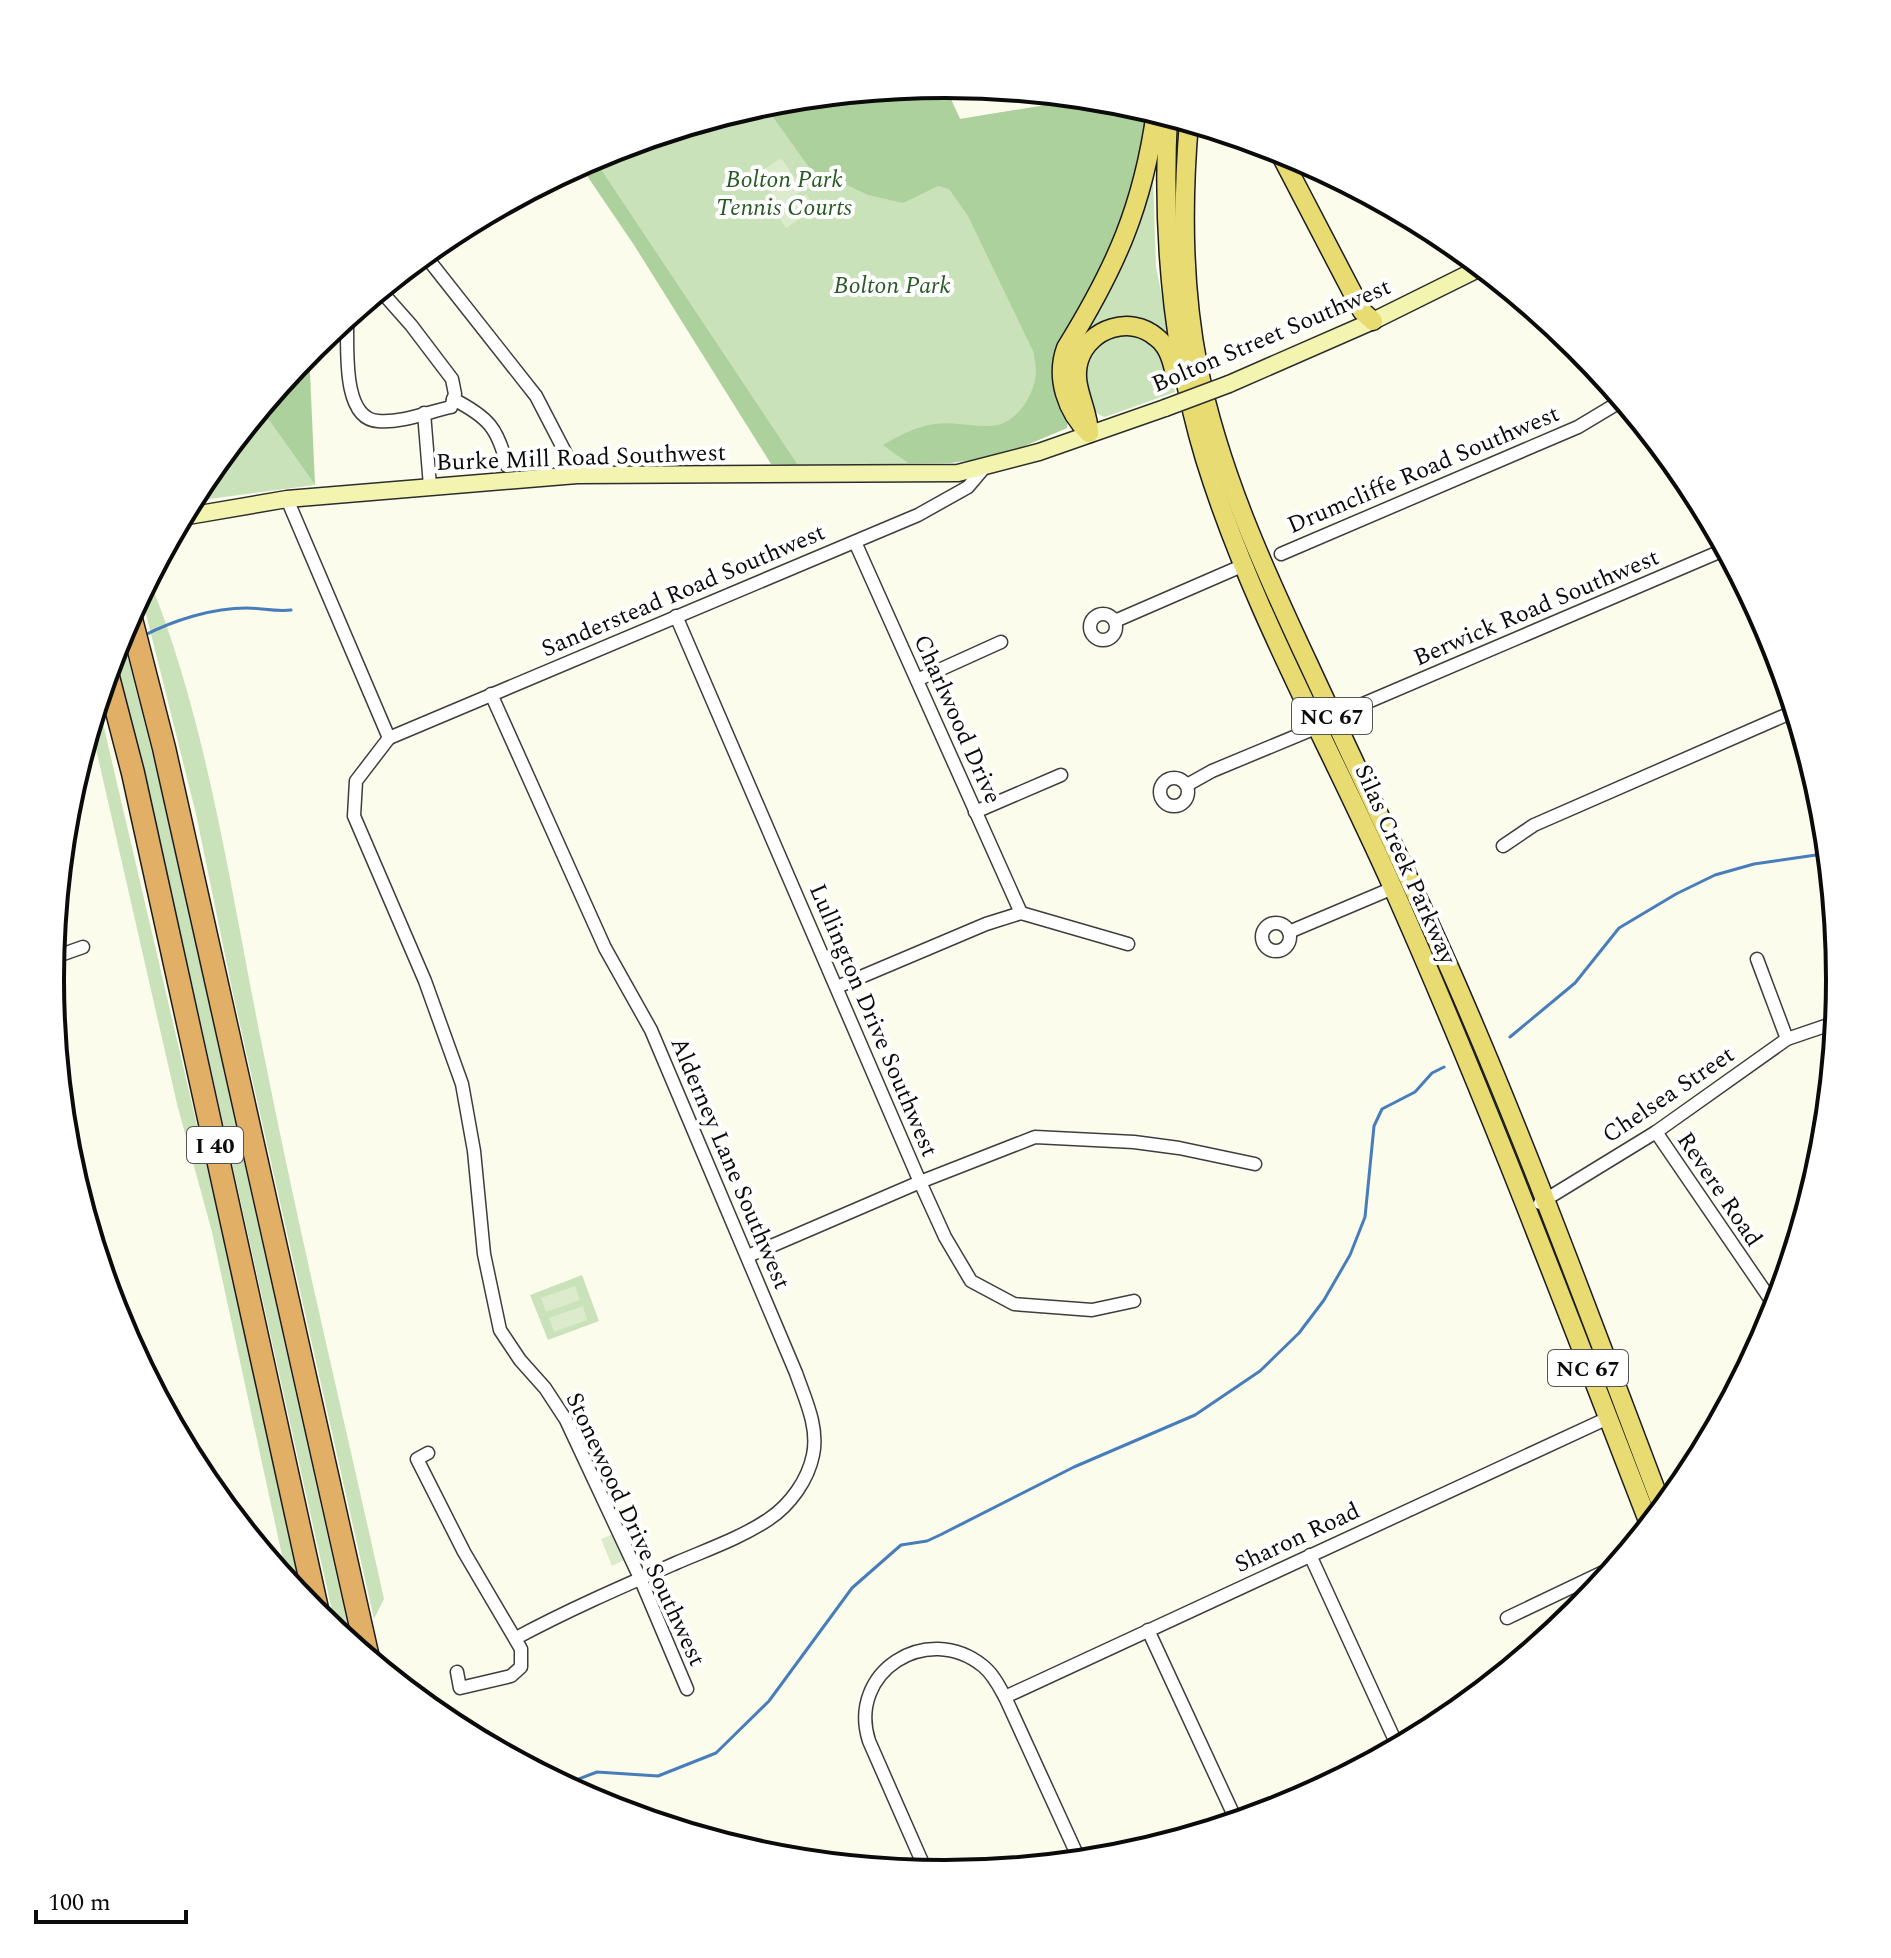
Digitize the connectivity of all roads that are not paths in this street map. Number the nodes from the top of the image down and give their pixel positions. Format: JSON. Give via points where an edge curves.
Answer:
{"nodes":[{"id":1,"x":1154,"y":123,"type":"edge"},
{"id":2,"x":1167,"y":126,"type":"edge"},
{"id":3,"x":1188,"y":132,"type":"edge"},
{"id":4,"x":1198,"y":135,"type":"edge"},
{"id":5,"x":1287,"y":167,"type":"edge"},
{"id":6,"x":1300,"y":172,"type":"edge"},
{"id":7,"x":1183,"y":213,"type":"junction"},
{"id":8,"x":432,"y":264,"type":"edge"},
{"id":9,"x":1471,"y":272,"type":"edge"},
{"id":10,"x":387,"y":298,"type":"edge"},
{"id":11,"x":1373,"y":321,"type":"junction"},
{"id":12,"x":347,"y":332,"type":"edge"},
{"id":13,"x":453,"y":399,"type":"junction"},
{"id":14,"x":1614,"y":405,"type":"edge"},
{"id":15,"x":424,"y":413,"type":"junction"},
{"id":16,"x":1089,"y":433,"type":"junction"},
{"id":17,"x":1206,"y":461,"type":"junction"},
{"id":18,"x":507,"y":466,"type":"dead end"},
{"id":19,"x":984,"y":468,"type":"junction"},
{"id":20,"x":577,"y":475,"type":"junction"},
{"id":21,"x":430,"y":486,"type":"junction"},
{"id":22,"x":287,"y":499,"type":"junction"},
{"id":23,"x":197,"y":514,"type":"edge"},
{"id":24,"x":855,"y":542,"type":"junction"},
{"id":25,"x":1717,"y":553,"type":"edge"},
{"id":26,"x":1281,"y":554,"type":"dead end"},
{"id":27,"x":1244,"y":565,"type":"junction"},
{"id":28,"x":676,"y":616,"type":"junction"},
{"id":29,"x":1115,"y":621,"type":"dead end"},
{"id":30,"x":135,"y":634,"type":"edge"},
{"id":31,"x":1001,"y":642,"type":"dead end"},
{"id":32,"x":917,"y":680,"type":"junction"},
{"id":33,"x":112,"y":693,"type":"edge"},
{"id":34,"x":491,"y":694,"type":"junction"},
{"id":35,"x":1363,"y":704,"type":"dead end"},
{"id":36,"x":1786,"y":715,"type":"edge"},
{"id":37,"x":1318,"y":727,"type":"junction"},
{"id":38,"x":389,"y":738,"type":"junction"},
{"id":39,"x":1061,"y":775,"type":"dead end"},
{"id":40,"x":1187,"y":785,"type":"dead end"},
{"id":41,"x":975,"y":812,"type":"junction"},
{"id":42,"x":1503,"y":846,"type":"dead end"},
{"id":43,"x":1393,"y":888,"type":"junction"},
{"id":44,"x":1021,"y":913,"type":"junction"},
{"id":45,"x":1289,"y":932,"type":"dead end"},
{"id":46,"x":1128,"y":944,"type":"dead end"},
{"id":47,"x":83,"y":947,"type":"dead end"},
{"id":48,"x":65,"y":953,"type":"edge"},
{"id":49,"x":1757,"y":959,"type":"dead end"},
{"id":50,"x":837,"y":987,"type":"junction"},
{"id":51,"x":1825,"y":1026,"type":"edge"},
{"id":52,"x":1787,"y":1039,"type":"junction"},
{"id":53,"x":1656,"y":1132,"type":"junction"},
{"id":54,"x":1255,"y":1164,"type":"dead end"},
{"id":55,"x":920,"y":1182,"type":"junction"},
{"id":56,"x":1544,"y":1201,"type":"junction"},
{"id":57,"x":1527,"y":1210,"type":"junction"},
{"id":58,"x":748,"y":1256,"type":"junction"},
{"id":59,"x":1768,"y":1295,"type":"edge"},
{"id":60,"x":1134,"y":1301,"type":"dead end"},
{"id":61,"x":1608,"y":1418,"type":"junction"},
{"id":62,"x":428,"y":1453,"type":"dead end"},
{"id":63,"x":1658,"y":1497,"type":"edge"},
{"id":64,"x":1646,"y":1515,"type":"edge"},
{"id":65,"x":1310,"y":1555,"type":"junction"},
{"id":66,"x":640,"y":1578,"type":"junction"},
{"id":67,"x":1592,"y":1578,"type":"edge"},
{"id":68,"x":313,"y":1593,"type":"edge"},
{"id":69,"x":1507,"y":1618,"type":"dead end"},
{"id":70,"x":1148,"y":1630,"type":"junction"},
{"id":71,"x":516,"y":1638,"type":"junction"},
{"id":72,"x":365,"y":1642,"type":"edge"},
{"id":73,"x":457,"y":1672,"type":"dead end"},
{"id":74,"x":687,"y":1689,"type":"dead end"},
{"id":75,"x":1005,"y":1697,"type":"junction"},
{"id":76,"x":1394,"y":1737,"type":"edge"},
{"id":77,"x":1233,"y":1813,"type":"edge"},
{"id":78,"x":1075,"y":1851,"type":"edge"},
{"id":79,"x":921,"y":1860,"type":"edge"}],
"edges":[{"from":1,"to":16,"type":"main road","via":[[1141,195],[1119,254],[1063,355],[1068,400]]},
{"from":2,"to":17,"type":"main road","name":"Silas Creek Parkway","number":"NC 67","via":[[1164,186],[1171,300]]},
{"from":3,"to":7,"type":"main road","name":"Silas Creek Parkway","number":"NC 67"},
{"from":4,"to":7,"type":"main road"},
{"from":5,"to":11,"type":"main road","via":[[1362,311]]},
{"from":6,"to":11,"type":"main road"},
{"from":7,"to":56,"type":"main road","name":"Silas Creek Parkway","number":"NC 67","via":[[1198,363],[1242,514],[1456,984]]},
{"from":8,"to":20,"type":"street","via":[[536,396]]},
{"from":9,"to":11,"type":"street","name":"Bolton Street Southwest"},
{"from":10,"to":13,"type":"street","via":[[452,379]]},
{"from":11,"to":16,"type":"street","name":"Bolton Street Southwest","bridge":true,"via":[[1229,384]]},
{"from":12,"to":15,"type":"street","via":[[349,374],[362,417],[394,421]]},
{"from":13,"to":15,"type":"street","via":[[451,407]]},
{"from":13,"to":18,"type":"street","via":[[491,423]]},
{"from":14,"to":26,"type":"street","name":"Drumcliffe Road Southwest","via":[[1578,427]]},
{"from":15,"to":21,"type":"street"},
{"from":16,"to":17,"type":"main road","via":[[1076,382],[1084,348],[1110,329],[1143,329],[1167,349],[1187,425]]},
{"from":16,"to":19,"type":"street","name":"Bolton Street Southwest"},
{"from":17,"to":27,"type":"main road","name":"Silas Creek Parkway","number":"NC 67"},
{"from":19,"to":20,"type":"street","name":"Burke Mill Road Southwest","via":[[933,475]]},
{"from":19,"to":24,"type":"street","name":"Sanderstead Road Southwest","via":[[968,487],[942,504]]},
{"from":20,"to":21,"type":"street","name":"Burke Mill Road Southwest"},
{"from":21,"to":22,"type":"street","name":"Burke Mill Road Southwest"},
{"from":22,"to":23,"type":"street","name":"Burke Mill Road Southwest"},
{"from":22,"to":38,"type":"street"},
{"from":24,"to":28,"type":"street","name":"Sanderstead Road Southwest"},
{"from":24,"to":32,"type":"street","name":"Charlwood Drive"},
{"from":25,"to":35,"type":"street","name":"Berwick Road Southwest"},
{"from":27,"to":29,"type":"street"},
{"from":27,"to":37,"type":"main road","name":"Silas Creek Parkway","number":"NC 67"},
{"from":28,"to":34,"type":"street","name":"Sanderstead Road Southwest"},
{"from":28,"to":50,"type":"street","name":"Lullington Drive Southwest"},
{"from":30,"to":72,"type":"highway","number":"I 40"},
{"from":31,"to":32,"type":"street"},
{"from":32,"to":41,"type":"street","name":"Charlwood Drive"},
{"from":33,"to":68,"type":"highway","number":"I 40"},
{"from":34,"to":38,"type":"street","name":"Sanderstead Road Southwest"},
{"from":34,"to":58,"type":"street","name":"Alderney Lane Southwest","via":[[605,948],[651,1030]]},
{"from":36,"to":42,"type":"street","via":[[1534,825]]},
{"from":37,"to":40,"type":"street"},
{"from":37,"to":43,"type":"main road","name":"Silas Creek Parkway","number":"NC 67"},
{"from":38,"to":66,"type":"street","name":"Stonewood Drive Southwest","via":[[356,781],[354,816],[425,981],[462,1084],[484,1254],[500,1330],[566,1420]]},
{"from":39,"to":41,"type":"street"},
{"from":41,"to":44,"type":"street","name":"Charlwood Drive"},
{"from":43,"to":45,"type":"street"},
{"from":43,"to":57,"type":"main road","name":"Silas Creek Parkway","number":"NC 67"},
{"from":44,"to":46,"type":"street"},
{"from":44,"to":50,"type":"street"},
{"from":47,"to":48,"type":"street"},
{"from":49,"to":52,"type":"street"},
{"from":50,"to":55,"type":"street","name":"Lullington Drive Southwest"},
{"from":51,"to":52,"type":"street","name":"Chelsea Street"},
{"from":52,"to":53,"type":"street","name":"Chelsea Street"},
{"from":53,"to":56,"type":"street","name":"Chelsea Street"},
{"from":53,"to":59,"type":"street","name":"Revere Road"},
{"from":54,"to":55,"type":"street","via":[[1134,1142],[1035,1137]]},
{"from":55,"to":58,"type":"street"},
{"from":55,"to":60,"type":"street","name":"Lullington Drive Southwest","via":[[971,1281],[1014,1304],[1092,1310]]},
{"from":56,"to":57,"type":"street","name":"Chelsea Street"},
{"from":56,"to":63,"type":"main road","name":"Silas Creek Parkway","number":"NC 67"},
{"from":57,"to":61,"type":"main road","name":"Silas Creek Parkway","number":"NC 67"},
{"from":58,"to":66,"type":"street","name":"Alderney Lane Southwest","via":[[810,1412],[815,1444],[809,1470],[789,1501],[769,1519]]},
{"from":61,"to":64,"type":"main road","name":"Silas Creek Parkway","number":"NC 67"},
{"from":61,"to":65,"type":"street","name":"Sharon Road"},
{"from":62,"to":71,"type":"street","via":[[417,1459]]},
{"from":65,"to":70,"type":"street","name":"Sharon Road"},
{"from":65,"to":76,"type":"street"},
{"from":66,"to":71,"type":"street","name":"Alderney Lane Southwest"},
{"from":66,"to":74,"type":"street","name":"Stonewood Drive Southwest"},
{"from":67,"to":69,"type":"street"},
{"from":70,"to":75,"type":"street","name":"Sharon Road"},
{"from":70,"to":77,"type":"street"},
{"from":71,"to":73,"type":"street","via":[[523,1659],[511,1676],[460,1688]]},
{"from":75,"to":78,"type":"street"},
{"from":75,"to":79,"type":"street","via":[[984,1667],[938,1648],[902,1657],[874,1687],[867,1732]]}]}
